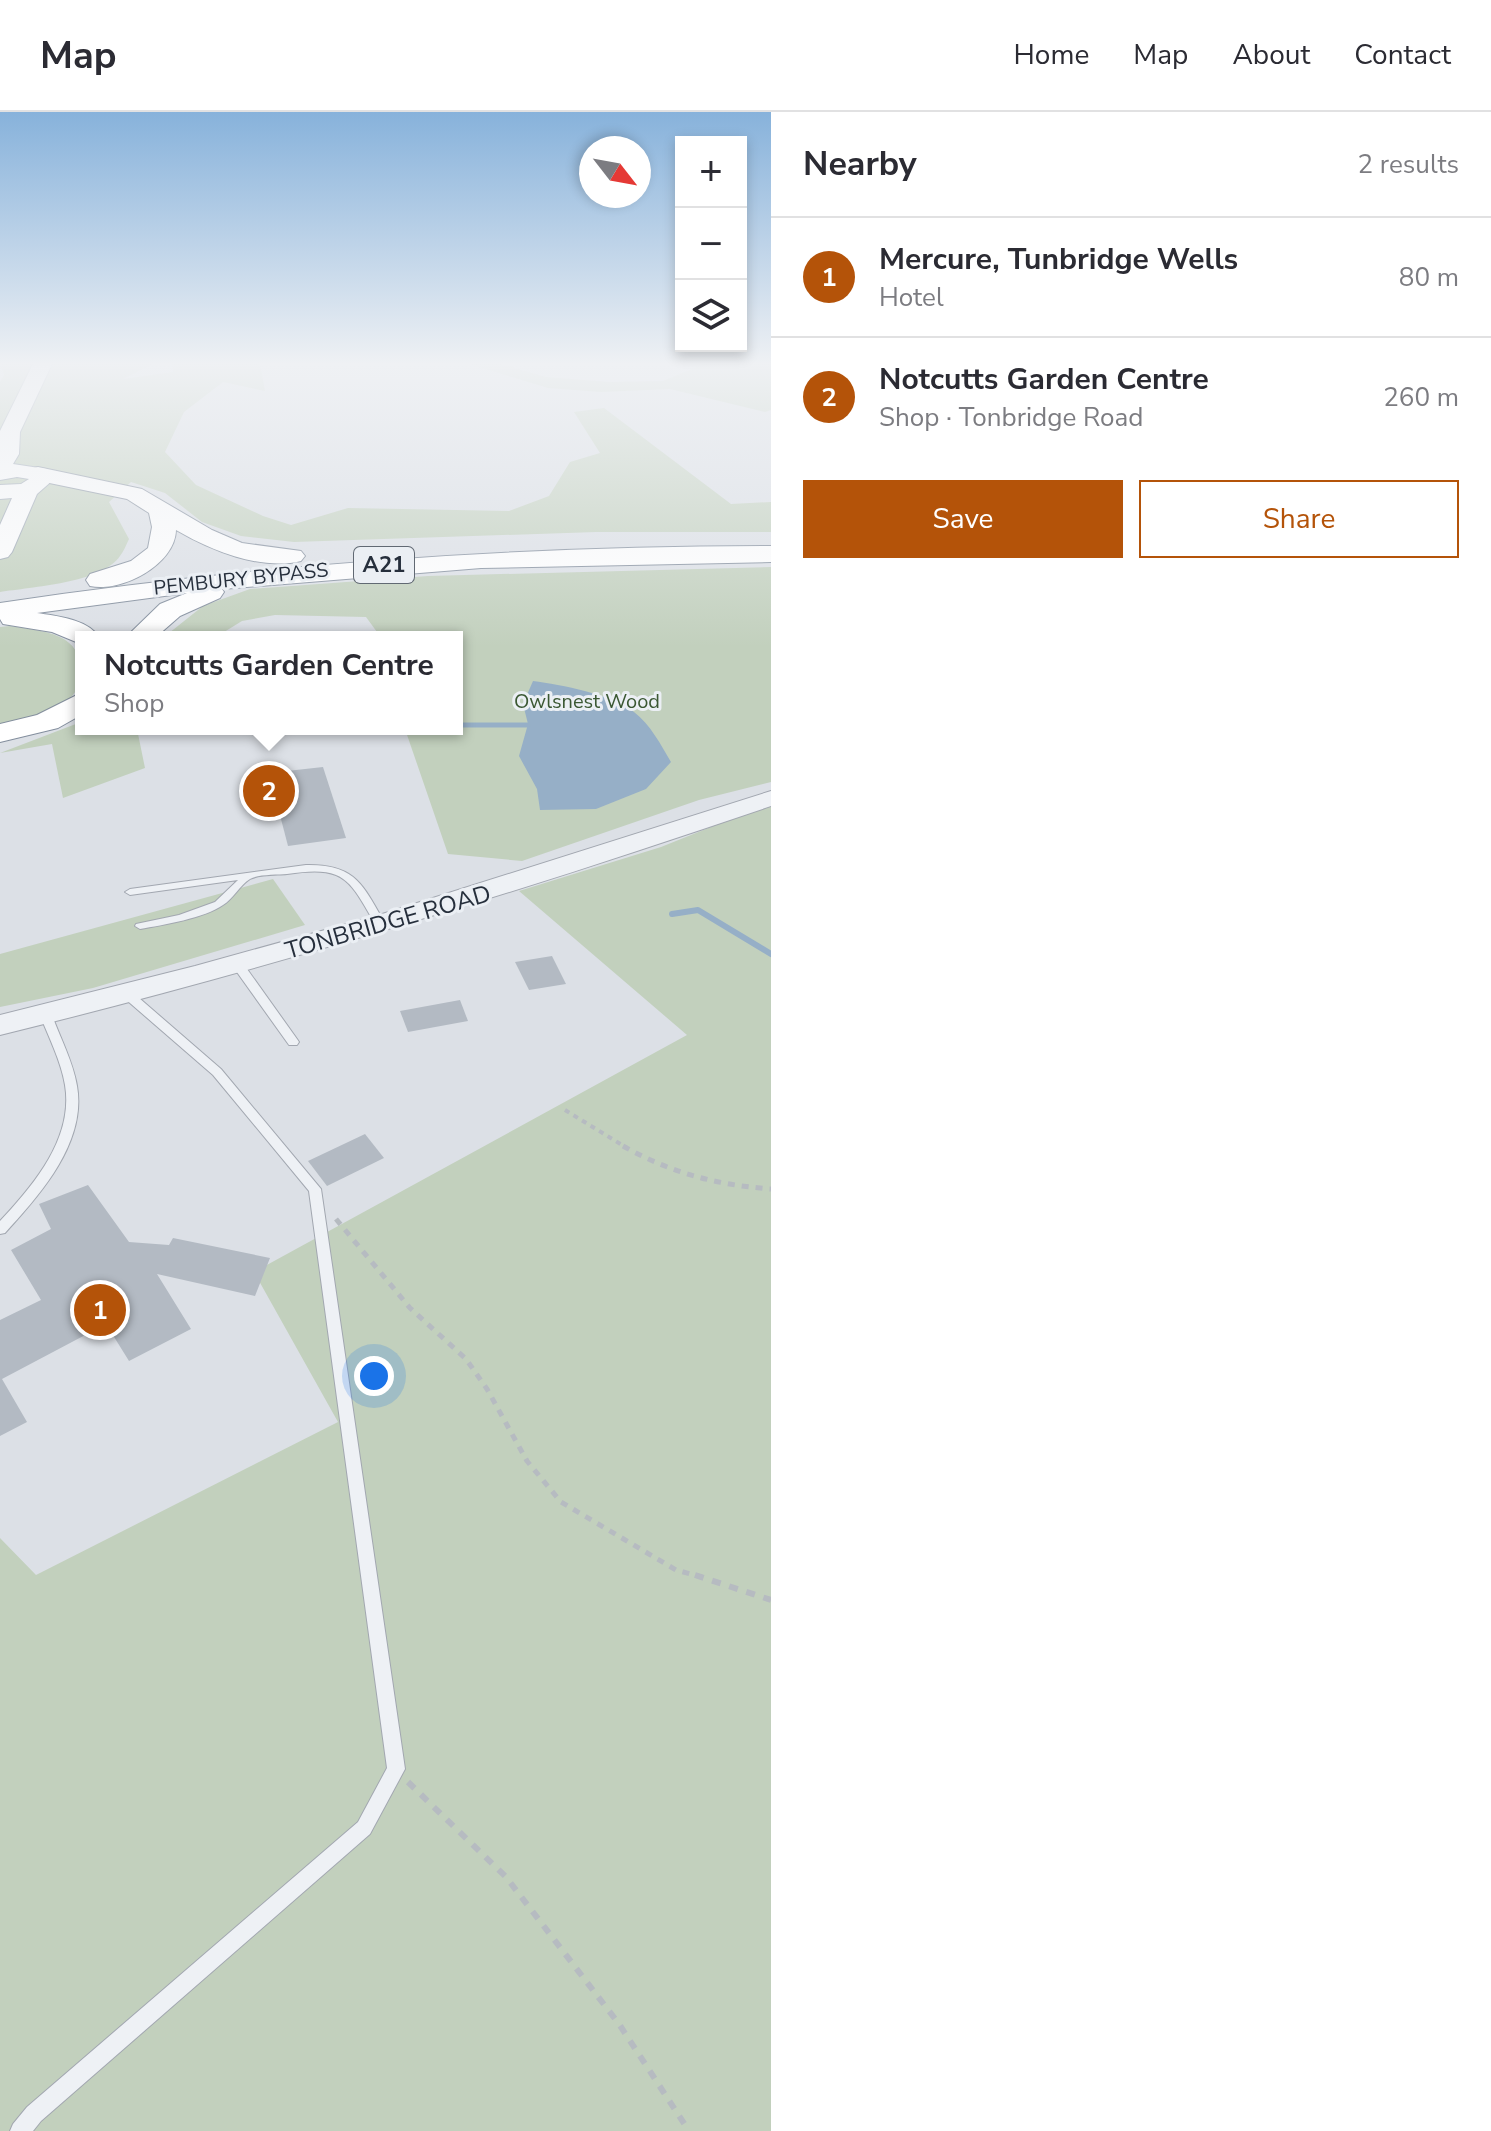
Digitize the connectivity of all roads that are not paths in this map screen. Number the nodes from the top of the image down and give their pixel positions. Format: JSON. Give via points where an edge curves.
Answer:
{"nodes":[{"id":1,"x":3,"y":465,"type":"edge"},
{"id":2,"x":31,"y":480,"type":"junction"},
{"id":3,"x":0,"y":494,"type":"edge"},
{"id":4,"x":160,"y":510,"type":"junction"},
{"id":5,"x":0,"y":513,"type":"edge"},
{"id":6,"x":771,"y":544,"type":"edge"},
{"id":7,"x":0,"y":552,"type":"edge"},
{"id":8,"x":771,"y":554,"type":"edge"},
{"id":9,"x":344,"y":557,"type":"junction"},
{"id":10,"x":302,"y":571,"type":"junction"},
{"id":11,"x":67,"y":589,"type":"junction"},
{"id":12,"x":0,"y":599,"type":"edge"},
{"id":13,"x":0,"y":611,"type":"edge"},
{"id":14,"x":0,"y":618,"type":"edge"},
{"id":15,"x":146,"y":631,"type":"edge"},
{"id":16,"x":75,"y":633,"type":"edge"},
{"id":17,"x":75,"y":706,"type":"edge"},
{"id":18,"x":0,"y":733,"type":"edge"},
{"id":19,"x":771,"y":798,"type":"edge"},
{"id":20,"x":246,"y":878,"type":"junction"},
{"id":21,"x":130,"y":892,"type":"dead end"},
{"id":22,"x":381,"y":925,"type":"junction"},
{"id":23,"x":140,"y":926,"type":"dead end"},
{"id":24,"x":238,"y":965,"type":"junction"},
{"id":25,"x":127,"y":994,"type":"junction"},
{"id":26,"x":46,"y":1015,"type":"junction"},
{"id":27,"x":0,"y":1025,"type":"edge"},
{"id":28,"x":293,"y":1042,"type":"dead end"},
{"id":29,"x":0,"y":1229,"type":"edge"},
{"id":30,"x":20,"y":2131,"type":"edge"}],
"edges":[{"from":1,"to":2,"type":"main road"},
{"from":2,"to":3,"type":"main road"},
{"from":2,"to":4,"type":"highway","number":"A21","via":[[94,484],[134,494]]},
{"from":2,"to":7,"type":"main road"},
{"from":3,"to":5,"type":"main road"},
{"from":4,"to":9,"type":"highway","number":"A21","via":[[237,550]]},
{"from":4,"to":11,"type":"highway","number":"A21","via":[[166,534],[158,553],[128,571]]},
{"from":6,"to":9,"type":"highway","name":"PEMBURY BYPASS","number":"A21","via":[[608,543]]},
{"from":8,"to":10,"type":"highway","name":"PEMBURY BYPASS","number":"A21","via":[[546,556]]},
{"from":9,"to":11,"type":"highway","name":"PEMBURY BYPASS","number":"A21"},
{"from":10,"to":13,"type":"highway","name":"PEMBURY BYPASS","number":"A21"},
{"from":10,"to":15,"type":"highway","number":"A21","via":[[198,596]]},
{"from":11,"to":12,"type":"highway","name":"PEMBURY BYPASS","number":"A21"},
{"from":14,"to":16,"type":"highway","via":[[45,622]]},
{"from":17,"to":18,"type":"highway","via":[[47,722]]},
{"from":19,"to":22,"type":"street","name":"TONBRIDGE ROAD"},
{"from":20,"to":21,"type":"lane"},
{"from":20,"to":22,"type":"lane","via":[[321,867],[342,871]]},
{"from":20,"to":23,"type":"lane","via":[[219,904]]},
{"from":22,"to":24,"type":"street","name":"TONBRIDGE ROAD"},
{"from":24,"to":25,"type":"street","name":"TONBRIDGE ROAD"},
{"from":24,"to":28,"type":"lane"},
{"from":25,"to":26,"type":"street","name":"TONBRIDGE ROAD"},
{"from":25,"to":30,"type":"lane","via":[[217,1072],[315,1189],[396,1769],[364,1828]]},
{"from":26,"to":27,"type":"street","name":"TONBRIDGE ROAD"},
{"from":26,"to":29,"type":"lane","via":[[72,1090],[67,1138],[30,1199]]}]}
